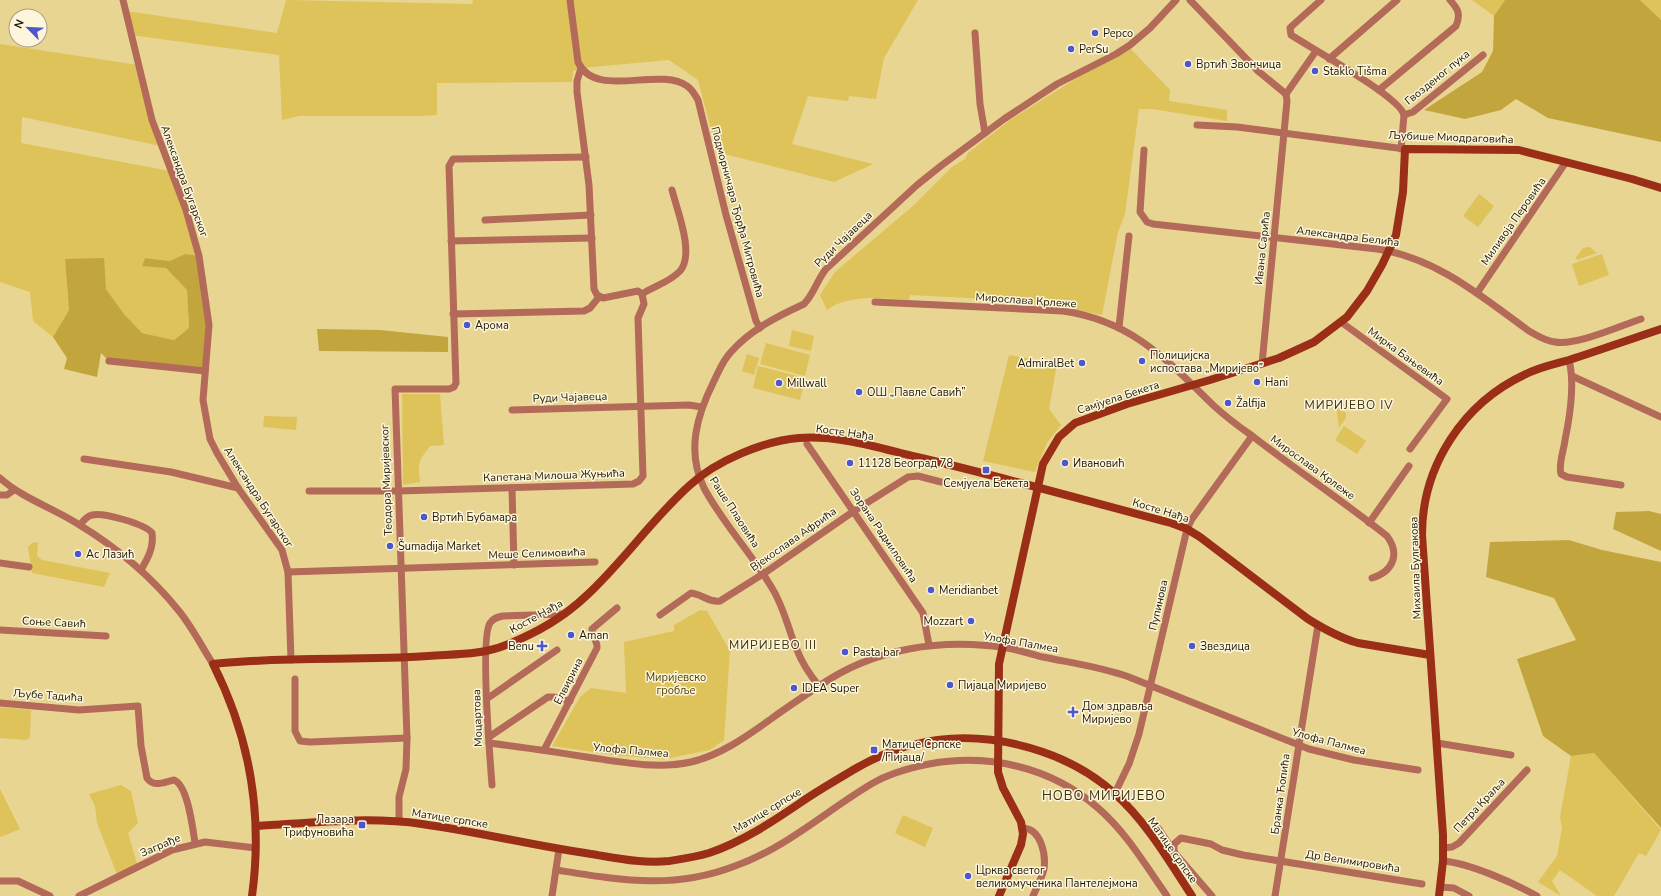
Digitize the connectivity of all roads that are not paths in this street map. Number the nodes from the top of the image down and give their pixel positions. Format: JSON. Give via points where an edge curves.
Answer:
{"nodes":[{"id":1,"x":123,"y":0,"type":"edge"},
{"id":2,"x":570,"y":0,"type":"edge"},
{"id":3,"x":1176,"y":0,"type":"edge"},
{"id":4,"x":1190,"y":0,"type":"edge"},
{"id":5,"x":1321,"y":0,"type":"edge"},
{"id":6,"x":1397,"y":0,"type":"edge"},
{"id":7,"x":1450,"y":0,"type":"edge"},
{"id":8,"x":975,"y":33,"type":"dead end"},
{"id":9,"x":1316,"y":51,"type":"junction"},
{"id":10,"x":1483,"y":54,"type":"dead end"},
{"id":11,"x":1329,"y":59,"type":"junction"},
{"id":12,"x":581,"y":68,"type":"junction"},
{"id":13,"x":1379,"y":90,"type":"junction"},
{"id":14,"x":1286,"y":94,"type":"junction"},
{"id":15,"x":1404,"y":115,"type":"junction"},
{"id":16,"x":1197,"y":124,"type":"dead end"},
{"id":17,"x":985,"y":133,"type":"junction"},
{"id":18,"x":1284,"y":134,"type":"junction"},
{"id":19,"x":1403,"y":149,"type":"junction"},
{"id":20,"x":1144,"y":150,"type":"dead end"},
{"id":21,"x":586,"y":157,"type":"junction"},
{"id":22,"x":1566,"y":162,"type":"junction"},
{"id":23,"x":1661,"y":188,"type":"edge"},
{"id":24,"x":672,"y":190,"type":"dead end"},
{"id":25,"x":590,"y":215,"type":"junction"},
{"id":26,"x":485,"y":220,"type":"dead end"},
{"id":27,"x":1129,"y":236,"type":"dead end"},
{"id":28,"x":592,"y":238,"type":"junction"},
{"id":29,"x":1275,"y":238,"type":"junction"},
{"id":30,"x":451,"y":241,"type":"junction"},
{"id":31,"x":1389,"y":251,"type":"junction"},
{"id":32,"x":1477,"y":293,"type":"junction"},
{"id":33,"x":642,"y":294,"type":"junction"},
{"id":34,"x":599,"y":297,"type":"junction"},
{"id":35,"x":875,"y":302,"type":"dead end"},
{"id":36,"x":453,"y":314,"type":"junction"},
{"id":37,"x":1641,"y":319,"type":"dead end"},
{"id":38,"x":1341,"y":322,"type":"junction"},
{"id":39,"x":1119,"y":327,"type":"junction"},
{"id":40,"x":760,"y":328,"type":"junction"},
{"id":41,"x":1661,"y":328,"type":"edge"},
{"id":42,"x":1569,"y":360,"type":"junction"},
{"id":43,"x":108,"y":361,"type":"dead end"},
{"id":44,"x":1262,"y":364,"type":"junction"},
{"id":45,"x":205,"y":371,"type":"junction"},
{"id":46,"x":1572,"y":376,"type":"junction"},
{"id":47,"x":1194,"y":384,"type":"junction"},
{"id":48,"x":641,"y":406,"type":"junction"},
{"id":49,"x":702,"y":407,"type":"junction"},
{"id":50,"x":512,"y":410,"type":"dead end"},
{"id":51,"x":1661,"y":417,"type":"edge"},
{"id":52,"x":1252,"y":436,"type":"junction"},
{"id":53,"x":807,"y":444,"type":"dead end"},
{"id":54,"x":1410,"y":449,"type":"dead end"},
{"id":55,"x":84,"y":459,"type":"dead end"},
{"id":56,"x":1409,"y":466,"type":"dead end"},
{"id":57,"x":699,"y":476,"type":"junction"},
{"id":58,"x":0,"y":478,"type":"edge"},
{"id":59,"x":941,"y":482,"type":"dead end"},
{"id":60,"x":1621,"y":485,"type":"dead end"},
{"id":61,"x":1037,"y":487,"type":"junction"},
{"id":62,"x":238,"y":488,"type":"junction"},
{"id":63,"x":512,"y":488,"type":"junction"},
{"id":64,"x":14,"y":490,"type":"junction"},
{"id":65,"x":398,"y":491,"type":"junction"},
{"id":66,"x":309,"y":492,"type":"dead end"},
{"id":67,"x":0,"y":495,"type":"edge"},
{"id":68,"x":854,"y":511,"type":"junction"},
{"id":69,"x":1370,"y":523,"type":"junction"},
{"id":70,"x":80,"y":525,"type":"junction"},
{"id":71,"x":1187,"y":529,"type":"junction"},
{"id":72,"x":595,"y":562,"type":"dead end"},
{"id":73,"x":0,"y":563,"type":"edge"},
{"id":74,"x":514,"y":565,"type":"junction"},
{"id":75,"x":29,"y":567,"type":"dead end"},
{"id":76,"x":400,"y":568,"type":"junction"},
{"id":77,"x":141,"y":570,"type":"junction"},
{"id":78,"x":288,"y":572,"type":"junction"},
{"id":79,"x":763,"y":574,"type":"junction"},
{"id":80,"x":1372,"y":578,"type":"dead end"},
{"id":81,"x":617,"y":608,"type":"dead end"},
{"id":82,"x":565,"y":614,"type":"junction"},
{"id":83,"x":660,"y":615,"type":"dead end"},
{"id":84,"x":1318,"y":625,"type":"junction"},
{"id":85,"x":0,"y":630,"type":"edge"},
{"id":86,"x":106,"y":636,"type":"dead end"},
{"id":87,"x":929,"y":645,"type":"junction"},
{"id":88,"x":1002,"y":648,"type":"junction"},
{"id":89,"x":558,"y":650,"type":"dead end"},
{"id":90,"x":486,"y":651,"type":"junction"},
{"id":91,"x":1430,"y":655,"type":"junction"},
{"id":92,"x":404,"y":657,"type":"junction"},
{"id":93,"x":291,"y":660,"type":"junction"},
{"id":94,"x":214,"y":664,"type":"junction"},
{"id":95,"x":295,"y":679,"type":"dead end"},
{"id":96,"x":1150,"y":685,"type":"junction"},
{"id":97,"x":818,"y":686,"type":"junction"},
{"id":98,"x":488,"y":698,"type":"junction"},
{"id":99,"x":570,"y":701,"type":"junction"},
{"id":100,"x":0,"y":703,"type":"edge"},
{"id":101,"x":407,"y":738,"type":"junction"},
{"id":102,"x":489,"y":740,"type":"junction"},
{"id":103,"x":997,"y":740,"type":"junction"},
{"id":104,"x":1437,"y":743,"type":"junction"},
{"id":105,"x":1298,"y":745,"type":"junction"},
{"id":106,"x":544,"y":750,"type":"junction"},
{"id":107,"x":1511,"y":755,"type":"dead end"},
{"id":108,"x":997,"y":762,"type":"junction"},
{"id":109,"x":1418,"y":770,"type":"dead end"},
{"id":110,"x":1527,"y":770,"type":"dead end"},
{"id":111,"x":492,"y":785,"type":"dead end"},
{"id":112,"x":1115,"y":793,"type":"junction"},
{"id":113,"x":399,"y":821,"type":"junction"},
{"id":114,"x":256,"y":826,"type":"junction"},
{"id":115,"x":1023,"y":828,"type":"junction"},
{"id":116,"x":1158,"y":828,"type":"dead end"},
{"id":117,"x":195,"y":843,"type":"junction"},
{"id":118,"x":256,"y":848,"type":"junction"},
{"id":119,"x":1443,"y":848,"type":"junction"},
{"id":120,"x":560,"y":850,"type":"junction"},
{"id":121,"x":1174,"y":852,"type":"junction"},
{"id":122,"x":1281,"y":860,"type":"junction"},
{"id":123,"x":1443,"y":862,"type":"junction"},
{"id":124,"x":556,"y":870,"type":"junction"},
{"id":125,"x":0,"y":881,"type":"edge"},
{"id":126,"x":1422,"y":884,"type":"dead end"},
{"id":127,"x":1441,"y":887,"type":"junction"},
{"id":128,"x":50,"y":896,"type":"edge"},
{"id":129,"x":79,"y":896,"type":"edge"},
{"id":130,"x":252,"y":896,"type":"edge"},
{"id":131,"x":552,"y":896,"type":"edge"},
{"id":132,"x":999,"y":896,"type":"edge"},
{"id":133,"x":1033,"y":896,"type":"edge"},
{"id":134,"x":1167,"y":896,"type":"edge"},
{"id":135,"x":1192,"y":896,"type":"edge"},
{"id":136,"x":1212,"y":896,"type":"edge"},
{"id":137,"x":1275,"y":896,"type":"edge"},
{"id":138,"x":1439,"y":896,"type":"edge"},
{"id":139,"x":1469,"y":896,"type":"edge"},
{"id":140,"x":1537,"y":896,"type":"edge"}],
"edges":[{"from":1,"to":45,"type":"street","name":"Александра Бугарског","via":[[152,120],[187,215],[199,256],[210,325]]},
{"from":2,"to":12,"type":"street","via":[[578,62]]},
{"from":3,"to":17,"type":"street","name":"Руди Чајавеца","via":[[1130,45],[1057,84]]},
{"from":4,"to":14,"type":"street","via":[[1258,71]]},
{"from":5,"to":9,"type":"street","name":"Гвозденог пука","via":[[1290,28],[1291,35]]},
{"from":6,"to":11,"type":"street"},
{"from":7,"to":13,"type":"street","via":[[1458,9],[1456,26]]},
{"from":8,"to":17,"type":"street","via":[[980,104]]},
{"from":9,"to":11,"type":"street","name":"Гвозденог пука"},
{"from":9,"to":14,"type":"street"},
{"from":10,"to":15,"type":"street","name":"Гвозденог пука","via":[[1413,112]]},
{"from":11,"to":13,"type":"street","name":"Гвозденог пука"},
{"from":12,"to":21,"type":"street","via":[[577,92]]},
{"from":12,"to":40,"type":"street","name":"Подморничара Ђорђа Митровића","via":[[607,81],[675,81],[686,85],[698,100],[726,215]]},
{"from":13,"to":15,"type":"street","name":"Гвозденог пука","via":[[1398,105]]},
{"from":14,"to":18,"type":"street"},
{"from":15,"to":19,"type":"street","name":"Гвозденог пука"},
{"from":16,"to":18,"type":"street","name":"Љубише Миодраговића"},
{"from":17,"to":40,"type":"street","name":"Руди Чајавеца","via":[[917,185],[829,266],[804,304]]},
{"from":18,"to":19,"type":"street","name":"Љубише Миодраговића"},
{"from":18,"to":29,"type":"street","name":"Ивана Сарића"},
{"from":19,"to":22,"type":"street","name":"Љубише Миодраговића","via":[[1512,150]]},
{"from":19,"to":31,"type":"street","name":"Самјуела Бекета","via":[[1403,192],[1396,235]]},
{"from":20,"to":29,"type":"street","name":"Александра Белића","via":[[1140,212],[1147,222]]},
{"from":21,"to":25,"type":"street"},
{"from":21,"to":30,"type":"street","via":[[453,159],[448,170]]},
{"from":22,"to":23,"type":"street","name":"Љубише Миодраговића"},
{"from":22,"to":32,"type":"street","name":"Миливоја Перовића"},
{"from":24,"to":33,"type":"street","via":[[686,248],[685,259],[680,271]]},
{"from":25,"to":26,"type":"street"},
{"from":25,"to":28,"type":"street"},
{"from":27,"to":39,"type":"street"},
{"from":28,"to":30,"type":"street"},
{"from":28,"to":34,"type":"street","via":[[594,290]]},
{"from":29,"to":31,"type":"street","name":"Александра Белића"},
{"from":29,"to":44,"type":"street","name":"Ивана Сарића"},
{"from":30,"to":36,"type":"street"},
{"from":31,"to":32,"type":"street","name":"Александра Белића","via":[[1426,263],[1451,275]]},
{"from":31,"to":38,"type":"street","name":"Самјуела Бекета","via":[[1360,302]]},
{"from":32,"to":37,"type":"street","name":"Александра Белића","via":[[1529,331],[1556,342],[1583,339]]},
{"from":33,"to":34,"type":"street","via":[[636,290]]},
{"from":33,"to":48,"type":"street","name":"Капетана Милоша Жуњића","via":[[644,304],[638,318]]},
{"from":34,"to":36,"type":"street","via":[[584,312]]},
{"from":35,"to":39,"type":"street","name":"Мирослава Крлеже","via":[[1063,311]]},
{"from":36,"to":65,"type":"street","name":"Теодора Миријевског","via":[[456,379],[454,387],[395,389]]},
{"from":38,"to":44,"type":"street","name":"Самјуела Бекета","via":[[1314,342]]},
{"from":38,"to":54,"type":"street","name":"Мирка Бањевића","via":[[1447,399]]},
{"from":39,"to":47,"type":"street","name":"Мирослава Крлеже","via":[[1154,350]]},
{"from":40,"to":49,"type":"street","name":"Руди Чајавеца","via":[[729,354]]},
{"from":41,"to":42,"type":"street","name":"Михаила Булгакова"},
{"from":42,"to":46,"type":"street"},
{"from":42,"to":91,"type":"street","name":"Михаила Булгакова","via":[[1526,374],[1485,400],[1466,419],[1443,451],[1427,491],[1423,523]]},
{"from":43,"to":45,"type":"street"},
{"from":44,"to":47,"type":"street","name":"Самјуела Бекета"},
{"from":45,"to":62,"type":"street","name":"Александра Бугарског","via":[[204,409],[210,439]]},
{"from":46,"to":51,"type":"street"},
{"from":46,"to":60,"type":"street","via":[[1561,474]]},
{"from":47,"to":52,"type":"street","name":"Мирослава Крлеже","via":[[1217,408]]},
{"from":47,"to":61,"type":"street","name":"Самјуела Бекета","via":[[1075,423],[1052,447],[1043,464]]},
{"from":48,"to":49,"type":"street","name":"Руди Чајавеца"},
{"from":48,"to":50,"type":"street","name":"Руди Чајавеца"},
{"from":48,"to":63,"type":"street","name":"Капетана Милоша Жуњића","via":[[643,476],[639,481],[633,484]]},
{"from":49,"to":57,"type":"street","name":"Руди Чајавеца","via":[[694,440]]},
{"from":52,"to":69,"type":"street","name":"Мирослава Крлеже"},
{"from":52,"to":71,"type":"street","name":"Пупинова"},
{"from":53,"to":68,"type":"street","name":"Зорана Радмиловића"},
{"from":55,"to":62,"type":"street","via":[[146,468]]},
{"from":56,"to":69,"type":"street"},
{"from":57,"to":61,"type":"street","name":"Косте Нађа","via":[[739,454],[760,446],[795,438],[817,438],[858,443]]},
{"from":57,"to":79,"type":"street","name":"Раше Плаовића","via":[[714,504]]},
{"from":57,"to":82,"type":"street","name":"Косте Нађа","via":[[596,586]]},
{"from":58,"to":64,"type":"street"},
{"from":59,"to":68,"type":"street","name":"Вјекослава Афрића","via":[[918,476],[908,477]]},
{"from":61,"to":71,"type":"street","name":"Косте Нађа"},
{"from":61,"to":88,"type":"street","name":"Самјуела Бекета"},
{"from":62,"to":78,"type":"street","name":"Александра Бугарског","via":[[282,550]]},
{"from":63,"to":65,"type":"street","name":"Капетана Милоша Жуњића"},
{"from":63,"to":74,"type":"street"},
{"from":64,"to":67,"type":"street","via":[[7,495]]},
{"from":64,"to":70,"type":"street"},
{"from":65,"to":66,"type":"street","name":"Капетана Милоша Жуњића"},
{"from":65,"to":76,"type":"street","name":"Теодора Миријевског"},
{"from":68,"to":79,"type":"street","name":"Вјекослава Афрића"},
{"from":68,"to":87,"type":"street","name":"Зорана Радмиловића","via":[[924,613]]},
{"from":69,"to":80,"type":"street","name":"Мирослава Крлеже","via":[[1387,536],[1394,550],[1393,561],[1387,571]]},
{"from":70,"to":77,"type":"street"},
{"from":70,"to":77,"type":"street","via":[[90,515],[96,514],[147,528],[152,533],[153,543]]},
{"from":71,"to":84,"type":"street","name":"Косте Нађа"},
{"from":71,"to":96,"type":"street","name":"Пупинова"},
{"from":72,"to":74,"type":"street","name":"Меше Селимовића"},
{"from":73,"to":75,"type":"street"},
{"from":74,"to":76,"type":"street","name":"Меше Селимовића"},
{"from":76,"to":78,"type":"street","name":"Меше Селимовића"},
{"from":76,"to":92,"type":"street","name":"Теодора Миријевског"},
{"from":77,"to":94,"type":"street","via":[[179,611]]},
{"from":78,"to":93,"type":"street","name":"Александра Бугарског"},
{"from":79,"to":83,"type":"street","name":"Вјекослава Афрића","via":[[720,601],[713,602],[697,593],[691,593]]},
{"from":79,"to":97,"type":"street","name":"Раше Плаовића","via":[[782,606],[801,659]]},
{"from":81,"to":99,"type":"street","name":"Елвирина","via":[[592,629],[591,633],[598,645]]},
{"from":82,"to":90,"type":"street","name":"Косте Нађа","via":[[506,645]]},
{"from":82,"to":90,"type":"street","name":"Моцартова","via":[[496,618],[488,628]]},
{"from":84,"to":91,"type":"street","name":"Косте Нађа","via":[[1358,643]]},
{"from":84,"to":105,"type":"street","name":"Бранка Ћопића"},
{"from":85,"to":86,"type":"street","name":"Соње Савић"},
{"from":87,"to":88,"type":"street","name":"Улофа Палмеа"},
{"from":87,"to":97,"type":"street","name":"Улофа Палмеа","via":[[878,656]]},
{"from":88,"to":96,"type":"street","name":"Улофа Палмеа","via":[[1100,667]]},
{"from":88,"to":103,"type":"street","name":"Самјуела Бекета","via":[[998,674]]},
{"from":89,"to":98,"type":"street"},
{"from":90,"to":92,"type":"street","name":"Косте Нађа"},
{"from":90,"to":98,"type":"street","name":"Моцартова"},
{"from":91,"to":104,"type":"street","name":"Михаила Булгакова"},
{"from":92,"to":93,"type":"street","name":"Косте Нађа"},
{"from":92,"to":101,"type":"street","name":"Теодора Миријевског"},
{"from":93,"to":94,"type":"street","name":"Косте Нађа"},
{"from":94,"to":114,"type":"street","via":[[244,745],[252,779]]},
{"from":95,"to":101,"type":"street","via":[[295,731],[300,741]]},
{"from":96,"to":105,"type":"street","name":"Улофа Палмеа"},
{"from":96,"to":112,"type":"street","name":"Пупинова","via":[[1139,734],[1129,764]]},
{"from":97,"to":106,"type":"street","name":"Улофа Палмеа","via":[[742,739],[705,758],[690,762],[638,764]]},
{"from":98,"to":102,"type":"street","name":"Моцартова"},
{"from":99,"to":102,"type":"street","via":[[548,697]]},
{"from":99,"to":106,"type":"street","name":"Елвирина"},
{"from":100,"to":117,"type":"street","name":"Љубе Тадића","via":[[80,710],[138,706],[140,746],[147,778],[153,784],[174,780],[180,784],[189,808]]},
{"from":101,"to":113,"type":"street","name":"Теодора Миријевског","via":[[406,769],[399,797]]},
{"from":102,"to":106,"type":"street","name":"Улофа Палмеа"},
{"from":102,"to":111,"type":"street","name":"Моцартова"},
{"from":103,"to":108,"type":"street","name":"Самјуела Бекета"},
{"from":103,"to":112,"type":"street","name":"Матице српске","via":[[1026,746],[1066,761],[1086,771]]},
{"from":103,"to":120,"type":"street","name":"Матице српске","via":[[960,737],[916,744],[886,753],[853,770],[765,826],[701,855],[656,862]]},
{"from":104,"to":107,"type":"street"},
{"from":104,"to":119,"type":"street","name":"Михаила Булгакова"},
{"from":105,"to":109,"type":"street","name":"Улофа Палмеа","via":[[1354,760]]},
{"from":105,"to":122,"type":"street","name":"Бранка Ћопића"},
{"from":108,"to":115,"type":"street","name":"Самјуела Бекета","via":[[1000,780]]},
{"from":108,"to":124,"type":"street","via":[[969,760],[908,768],[874,782],[774,848],[735,866],[683,880],[632,881]]},
{"from":108,"to":134,"type":"street","via":[[1040,773],[1071,788],[1090,801],[1110,819]]},
{"from":110,"to":119,"type":"street","name":"Петра Краља","via":[[1459,842],[1452,847]]},
{"from":112,"to":135,"type":"street","name":"Матице српске","via":[[1146,828]]},
{"from":113,"to":114,"type":"street","name":"Матице српске"},
{"from":113,"to":120,"type":"street","name":"Матице српске"},
{"from":114,"to":118,"type":"street"},
{"from":115,"to":132,"type":"street","via":[[1021,844]]},
{"from":115,"to":133,"type":"street","via":[[1035,833],[1044,856],[1044,869]]},
{"from":116,"to":121,"type":"street","name":"Матице српске"},
{"from":117,"to":118,"type":"street","name":"Заграђе","via":[[214,842]]},
{"from":117,"to":129,"type":"street","name":"Заграђе","via":[[172,850]]},
{"from":118,"to":130,"type":"street"},
{"from":119,"to":123,"type":"street","name":"Михаила Булгакова"},
{"from":120,"to":124,"type":"street"},
{"from":121,"to":122,"type":"street","name":"Матице српске","via":[[1174,844],[1180,838],[1211,844],[1222,850]]},
{"from":121,"to":136,"type":"street","name":"Матице српске"},
{"from":122,"to":126,"type":"street","name":"Др Велимировића"},
{"from":122,"to":137,"type":"street","name":"Бранка Ћопића"},
{"from":123,"to":127,"type":"street","name":"Михаила Булгакова"},
{"from":123,"to":140,"type":"street","via":[[1473,868]]},
{"from":124,"to":131,"type":"street"},
{"from":125,"to":128,"type":"street","via":[[18,881]]},
{"from":127,"to":138,"type":"street","name":"Михаила Булгакова"},
{"from":127,"to":139,"type":"street","via":[[1454,888]]}]}
